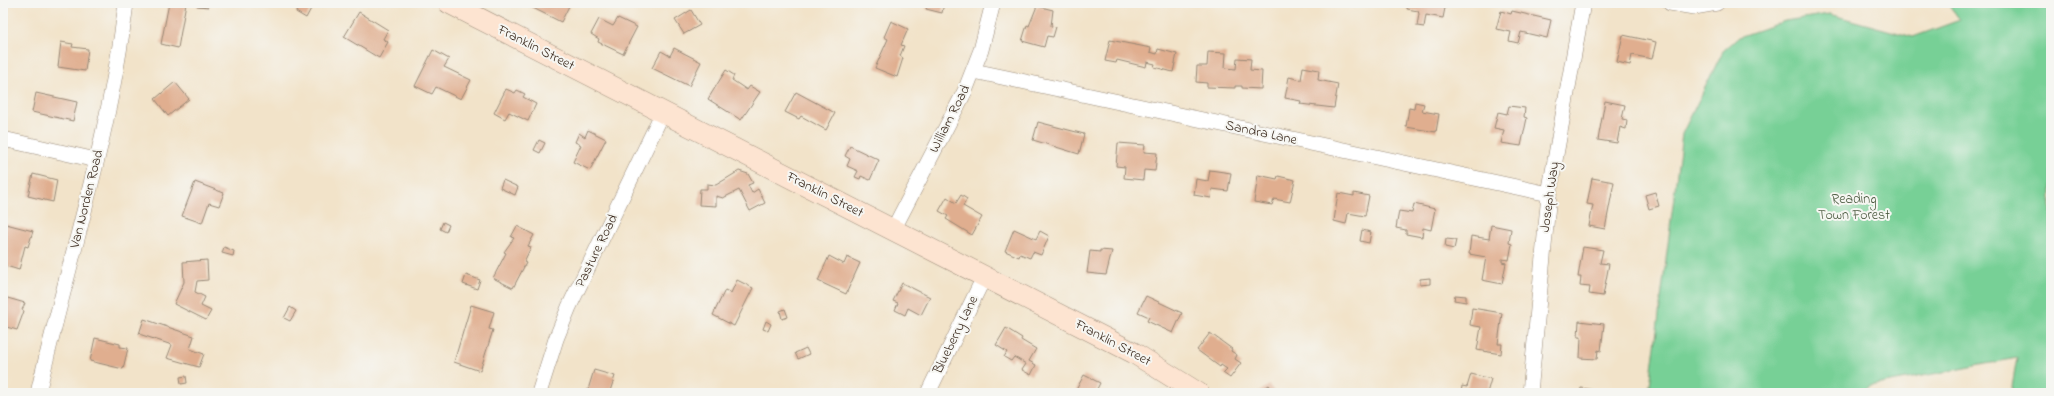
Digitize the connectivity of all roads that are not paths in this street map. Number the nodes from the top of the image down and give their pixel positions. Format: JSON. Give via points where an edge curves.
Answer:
{"nodes":[{"id":1,"x":126,"y":3,"type":"edge"},
{"id":2,"x":993,"y":3,"type":"edge"},
{"id":3,"x":1583,"y":3,"type":"edge"},
{"id":4,"x":1670,"y":3,"type":"edge"},
{"id":5,"x":1717,"y":3,"type":"edge"},
{"id":6,"x":462,"y":6,"type":"edge"},
{"id":7,"x":974,"y":71,"type":"junction"},
{"id":8,"x":662,"y":112,"type":"junction"},
{"id":9,"x":3,"y":139,"type":"edge"},
{"id":10,"x":96,"y":160,"type":"junction"},
{"id":11,"x":1549,"y":194,"type":"junction"},
{"id":12,"x":893,"y":230,"type":"junction"},
{"id":13,"x":984,"y":277,"type":"junction"},
{"id":14,"x":38,"y":393,"type":"edge"},
{"id":15,"x":539,"y":393,"type":"edge"},
{"id":16,"x":928,"y":393,"type":"edge"},
{"id":17,"x":1198,"y":393,"type":"edge"},
{"id":18,"x":1530,"y":393,"type":"edge"}],
"edges":[{"from":1,"to":10,"type":"street","name":"Van Norden Road","via":[[118,61]]},
{"from":2,"to":7,"type":"street","name":"William Road"},
{"from":3,"to":11,"type":"street","name":"Joseph Way"},
{"from":4,"to":5,"type":"street","via":[[1694,7]]},
{"from":6,"to":8,"type":"main road","name":"Franklin Street"},
{"from":7,"to":11,"type":"street","name":"Sandra Lane"},
{"from":7,"to":12,"type":"street","name":"William Road"},
{"from":8,"to":12,"type":"main road","name":"Franklin Street"},
{"from":8,"to":15,"type":"street","name":"Pasture Road","via":[[570,307],[556,339]]},
{"from":9,"to":10,"type":"street"},
{"from":10,"to":14,"type":"street","name":"Van Norden Road"},
{"from":11,"to":18,"type":"street","name":"Joseph Way"},
{"from":12,"to":13,"type":"main road","name":"Franklin Street"},
{"from":13,"to":16,"type":"street","name":"Blueberry Lane"},
{"from":13,"to":17,"type":"main road","name":"Franklin Street","via":[[1134,354]]}]}
